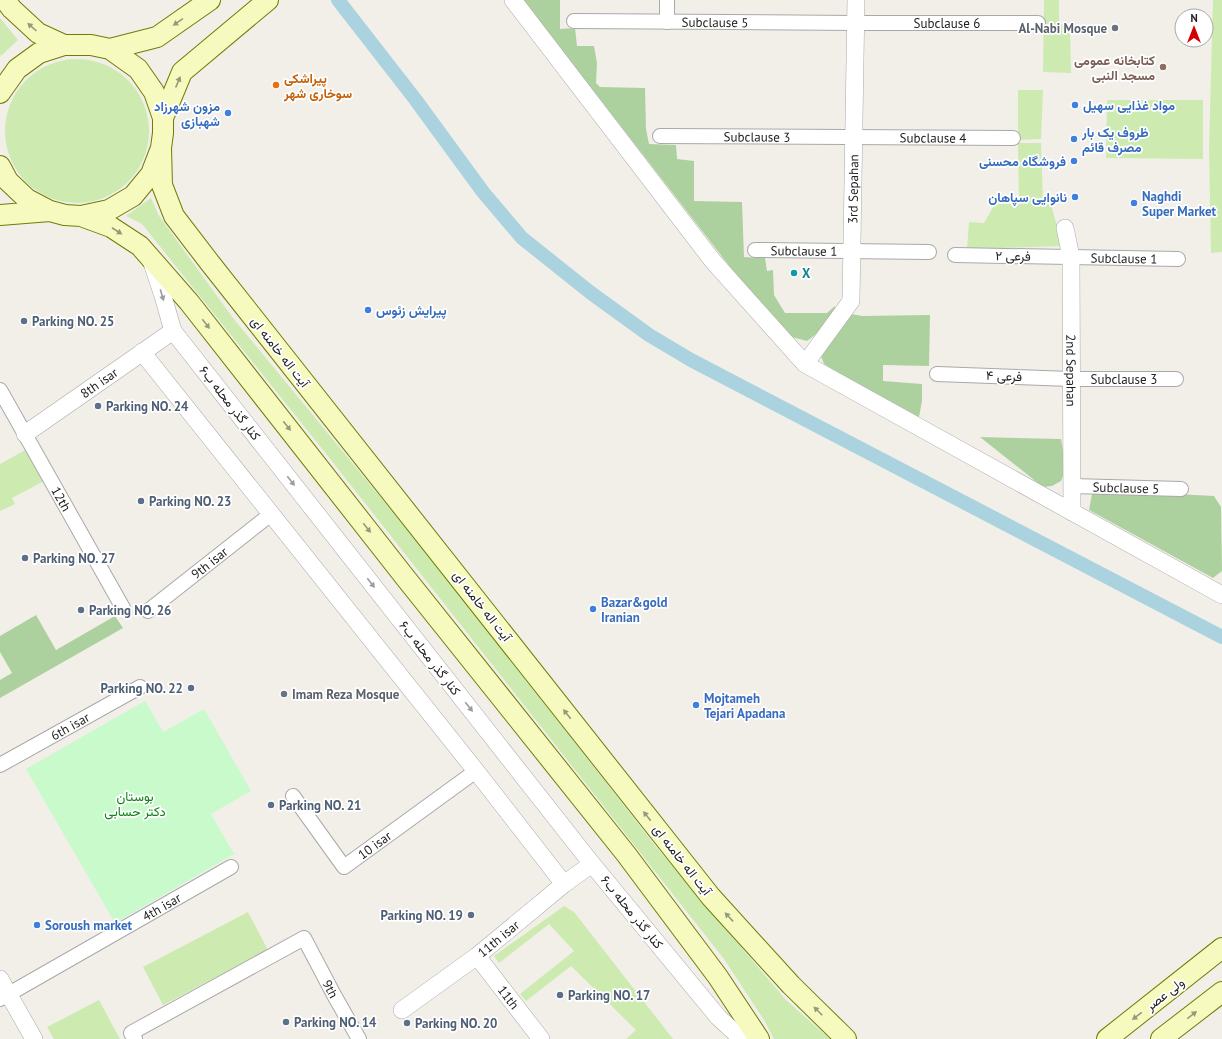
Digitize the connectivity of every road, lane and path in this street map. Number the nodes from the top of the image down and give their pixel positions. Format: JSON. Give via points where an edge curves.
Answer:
{"nodes":[{"id":1,"x":5,"y":0,"type":"edge"},
{"id":2,"x":210,"y":0,"type":"edge"},
{"id":3,"x":268,"y":0,"type":"edge"},
{"id":4,"x":513,"y":0,"type":"edge"},
{"id":5,"x":667,"y":0,"type":"edge"},
{"id":6,"x":856,"y":0,"type":"edge"},
{"id":7,"x":574,"y":21,"type":"dead end"},
{"id":8,"x":667,"y":22,"type":"junction"},
{"id":9,"x":855,"y":23,"type":"junction"},
{"id":10,"x":1038,"y":23,"type":"dead end"},
{"id":11,"x":64,"y":45,"type":"junction"},
{"id":12,"x":110,"y":49,"type":"junction"},
{"id":13,"x":0,"y":91,"type":"edge"},
{"id":14,"x":162,"y":118,"type":"junction"},
{"id":15,"x":660,"y":136,"type":"dead end"},
{"id":16,"x":854,"y":138,"type":"junction"},
{"id":17,"x":1013,"y":138,"type":"dead end"},
{"id":18,"x":161,"y":148,"type":"junction"},
{"id":19,"x":0,"y":166,"type":"edge"},
{"id":20,"x":50,"y":211,"type":"junction"},
{"id":21,"x":0,"y":215,"type":"edge"},
{"id":22,"x":81,"y":216,"type":"junction"},
{"id":23,"x":1065,"y":228,"type":"dead end"},
{"id":24,"x":755,"y":250,"type":"dead end"},
{"id":25,"x":852,"y":252,"type":"junction"},
{"id":26,"x":929,"y":252,"type":"dead end"},
{"id":27,"x":954,"y":255,"type":"dead end"},
{"id":28,"x":1071,"y":257,"type":"junction"},
{"id":29,"x":150,"y":258,"type":"junction"},
{"id":30,"x":1178,"y":259,"type":"dead end"},
{"id":31,"x":173,"y":331,"type":"junction"},
{"id":32,"x":142,"y":352,"type":"junction"},
{"id":33,"x":805,"y":364,"type":"junction"},
{"id":34,"x":937,"y":374,"type":"dead end"},
{"id":35,"x":1071,"y":378,"type":"junction"},
{"id":36,"x":1176,"y":379,"type":"dead end"},
{"id":37,"x":0,"y":390,"type":"edge"},
{"id":38,"x":26,"y":434,"type":"junction"},
{"id":39,"x":1072,"y":486,"type":"junction"},
{"id":40,"x":1181,"y":489,"type":"dead end"},
{"id":41,"x":1072,"y":512,"type":"junction"},
{"id":42,"x":271,"y":514,"type":"junction"},
{"id":43,"x":1222,"y":595,"type":"edge"},
{"id":44,"x":123,"y":608,"type":"dead end"},
{"id":45,"x":148,"y":611,"type":"dead end"},
{"id":46,"x":140,"y":687,"type":"dead end"},
{"id":47,"x":0,"y":765,"type":"edge"},
{"id":48,"x":476,"y":771,"type":"junction"},
{"id":49,"x":292,"y":796,"type":"dead end"},
{"id":50,"x":592,"y":864,"type":"junction"},
{"id":51,"x":231,"y":867,"type":"dead end"},
{"id":52,"x":564,"y":884,"type":"junction"},
{"id":53,"x":1222,"y":948,"type":"edge"},
{"id":54,"x":477,"y":956,"type":"junction"},
{"id":55,"x":0,"y":979,"type":"edge"},
{"id":56,"x":1222,"y":992,"type":"edge"},
{"id":57,"x":4,"y":996,"type":"edge"},
{"id":58,"x":402,"y":1010,"type":"dead end"},
{"id":59,"x":133,"y":1036,"type":"edge"},
{"id":60,"x":34,"y":1039,"type":"edge"},
{"id":61,"x":359,"y":1039,"type":"edge"},
{"id":62,"x":541,"y":1039,"type":"edge"},
{"id":63,"x":742,"y":1039,"type":"edge"},
{"id":64,"x":759,"y":1039,"type":"edge"},
{"id":65,"x":846,"y":1039,"type":"edge"},
{"id":66,"x":1107,"y":1039,"type":"edge"},
{"id":67,"x":1161,"y":1039,"type":"edge"}],
"edges":[{"from":11,"to":1,"type":"main road","one_way":true,"via":[[38,33]]},
{"from":2,"to":12,"type":"main road","one_way":true,"via":[[157,37]]},
{"from":14,"to":3,"type":"main road","one_way":true,"via":[[182,72]]},
{"from":4,"to":33,"type":"street","via":[[712,260]]},
{"from":5,"to":8,"type":"street"},
{"from":6,"to":9,"type":"street","name":"3rd Sepahan"},
{"from":7,"to":8,"type":"street","name":"Subclause 5"},
{"from":8,"to":9,"type":"street","name":"Subclause 5"},
{"from":9,"to":10,"type":"street","name":"Subclause 6"},
{"from":9,"to":16,"type":"street","name":"3rd Sepahan"},
{"from":11,"to":12,"type":"main road","via":[[91,45]]},
{"from":11,"to":13,"type":"main road","via":[[39,53],[17,69]]},
{"from":12,"to":14,"type":"main road","via":[[138,70],[154,92]]},
{"from":14,"to":18,"type":"main road","via":[[164,133]]},
{"from":15,"to":16,"type":"street","name":"Subclause 3"},
{"from":16,"to":17,"type":"street","name":"Subclause 4"},
{"from":16,"to":25,"type":"street","name":"3rd Sepahan"},
{"from":18,"to":22,"type":"main road","via":[[151,174],[133,196],[109,210]]},
{"from":65,"to":18,"type":"main road","name":"آیت اله خامنه ای","one_way":true,"via":[[791,985],[711,897],[210,263],[174,216],[162,185]]},
{"from":19,"to":20,"type":"main road","via":[[8,181],[27,199]]},
{"from":20,"to":21,"type":"main road"},
{"from":20,"to":22,"type":"main road"},
{"from":22,"to":29,"type":"main road","one_way":true,"via":[[111,227],[140,246]]},
{"from":23,"to":28,"type":"street","name":"2nd Sepahan"},
{"from":24,"to":25,"type":"street","name":"Subclause 1"},
{"from":25,"to":26,"type":"street","name":"Subclause 1"},
{"from":25,"to":33,"type":"street","name":"3rd Sepahan","via":[[851,301]]},
{"from":27,"to":28,"type":"street","name":"فرعی ۲"},
{"from":28,"to":30,"type":"street","name":"Subclause 1"},
{"from":28,"to":35,"type":"street","name":"2nd Sepahan"},
{"from":29,"to":31,"type":"street","name":"کنار گذر محله ب۶","one_way":true},
{"from":29,"to":64,"type":"main road","one_way":true,"via":[[189,302],[626,854],[718,977]]},
{"from":31,"to":32,"type":"street","name":"8th isar"},
{"from":31,"to":50,"type":"street","name":"کنار گذر محله ب۶","one_way":true},
{"from":32,"to":38,"type":"street","name":"8th isar"},
{"from":32,"to":42,"type":"street"},
{"from":33,"to":41,"type":"street"},
{"from":34,"to":35,"type":"street","name":"فرعی ۴"},
{"from":35,"to":36,"type":"street","name":"Subclause 3"},
{"from":35,"to":39,"type":"street","name":"2nd Sepahan"},
{"from":37,"to":38,"type":"street","name":"12th"},
{"from":38,"to":44,"type":"street","name":"12th"},
{"from":39,"to":40,"type":"street","name":"Subclause 5"},
{"from":39,"to":41,"type":"street","name":"2nd Sepahan"},
{"from":41,"to":43,"type":"street"},
{"from":42,"to":45,"type":"street","name":"9th isar"},
{"from":42,"to":48,"type":"street"},
{"from":46,"to":47,"type":"street","name":"6th isar"},
{"from":48,"to":49,"type":"street","name":"10 isar","via":[[344,867]]},
{"from":48,"to":52,"type":"street"},
{"from":50,"to":52,"type":"street","name":"11th isar"},
{"from":50,"to":63,"type":"street","name":"کنار گذر محله ب۶","via":[[718,1016]]},
{"from":51,"to":57,"type":"street","name":"4th isar"},
{"from":52,"to":54,"type":"street","name":"11th isar"},
{"from":53,"to":66,"type":"main road","name":"ولی عصر","one_way":true},
{"from":54,"to":58,"type":"street","name":"11th isar"},
{"from":54,"to":62,"type":"street","name":"11th"},
{"from":55,"to":57,"type":"street"},
{"from":67,"to":56,"type":"main road","one_way":true},
{"from":57,"to":60,"type":"street"},
{"from":59,"to":61,"type":"street","name":"9th","via":[[304,938]]}]}
